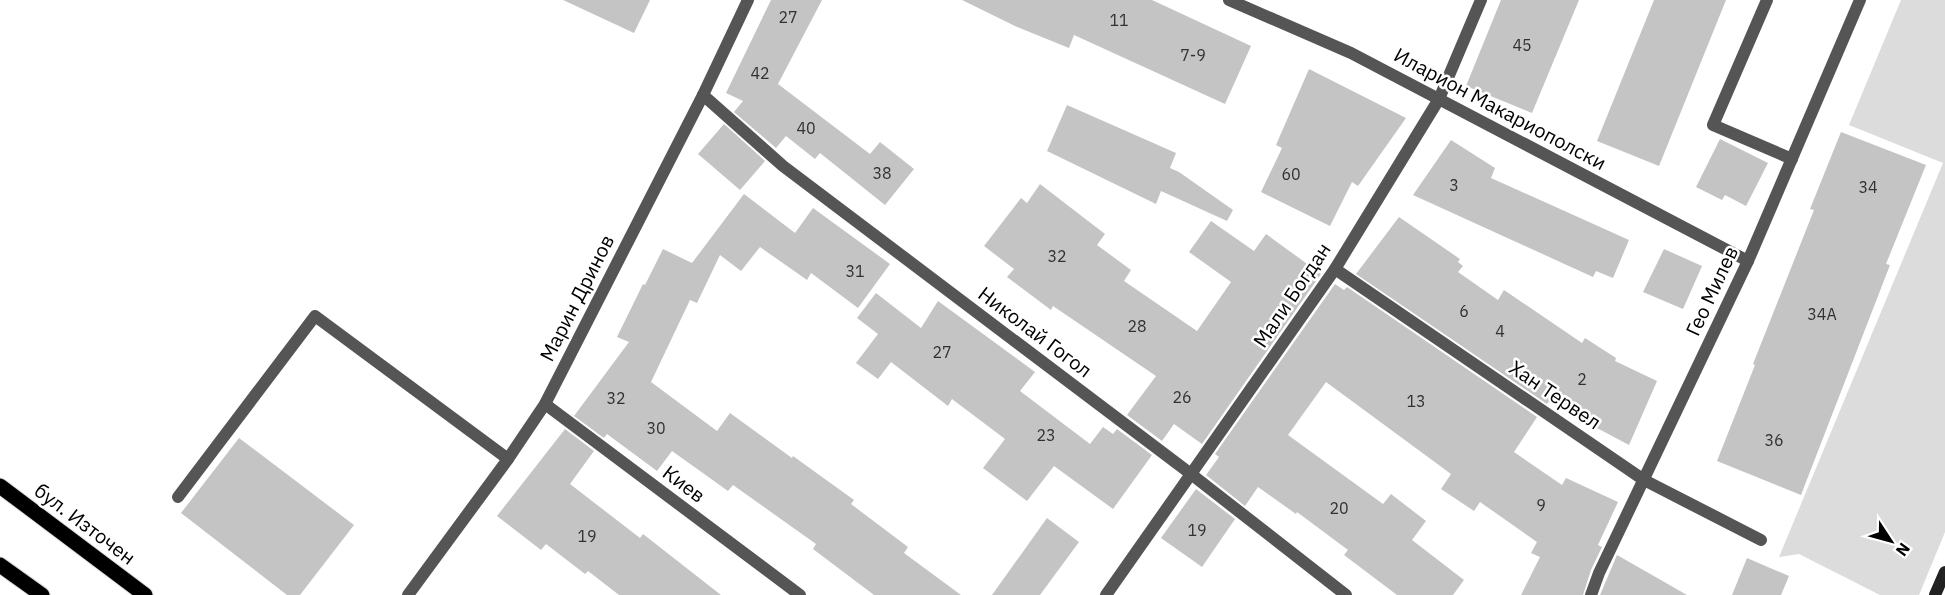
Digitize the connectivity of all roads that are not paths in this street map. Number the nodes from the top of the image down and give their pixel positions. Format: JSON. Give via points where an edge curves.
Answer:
{"nodes":[{"id":1,"x":748,"y":0,"type":"edge"},
{"id":2,"x":1229,"y":0,"type":"edge"},
{"id":3,"x":1481,"y":0,"type":"edge"},
{"id":4,"x":1767,"y":0,"type":"edge"},
{"id":5,"x":1860,"y":0,"type":"edge"},
{"id":6,"x":703,"y":95,"type":"junction"},
{"id":7,"x":1439,"y":99,"type":"junction"},
{"id":8,"x":1792,"y":159,"type":"junction"},
{"id":9,"x":1748,"y":261,"type":"junction"},
{"id":10,"x":1335,"y":269,"type":"junction"},
{"id":11,"x":545,"y":404,"type":"junction"},
{"id":12,"x":508,"y":459,"type":"junction"},
{"id":13,"x":1191,"y":474,"type":"junction"},
{"id":14,"x":1644,"y":480,"type":"junction"},
{"id":15,"x":0,"y":486,"type":"edge"},
{"id":16,"x":178,"y":497,"type":"dead end"},
{"id":17,"x":1761,"y":540,"type":"dead end"},
{"id":18,"x":0,"y":565,"type":"edge"},
{"id":19,"x":1945,"y":572,"type":"edge"},
{"id":20,"x":42,"y":595,"type":"edge"},
{"id":21,"x":145,"y":595,"type":"edge"},
{"id":22,"x":408,"y":595,"type":"edge"},
{"id":23,"x":800,"y":595,"type":"edge"},
{"id":24,"x":1106,"y":595,"type":"edge"},
{"id":25,"x":1346,"y":595,"type":"edge"},
{"id":26,"x":1591,"y":595,"type":"edge"},
{"id":27,"x":1935,"y":595,"type":"edge"}],
"edges":[{"from":1,"to":6,"type":"street","name":"Марин Дринов"},
{"from":2,"to":7,"type":"street","name":"Иларион Макариополски","via":[[1351,53]]},
{"from":3,"to":7,"type":"street","name":"Мали Богдан"},
{"from":4,"to":8,"type":"street","via":[[1713,125]]},
{"from":5,"to":8,"type":"street","name":"Гео Милев"},
{"from":6,"to":11,"type":"street","name":"Марин Дринов"},
{"from":6,"to":13,"type":"street","name":"Николай Гогол","via":[[783,166]]},
{"from":7,"to":9,"type":"street","name":"Иларион Макариополски"},
{"from":7,"to":10,"type":"street","name":"Мали Богдан"},
{"from":8,"to":9,"type":"street","name":"Гео Милев"},
{"from":9,"to":14,"type":"street","name":"Гео Милев"},
{"from":10,"to":13,"type":"street","name":"Мали Богдан"},
{"from":10,"to":14,"type":"street","name":"Хан Тервел"},
{"from":11,"to":12,"type":"street","name":"Марин Дринов"},
{"from":11,"to":23,"type":"street","name":"Киев"},
{"from":12,"to":16,"type":"street","via":[[315,316]]},
{"from":12,"to":22,"type":"street","name":"Марин Дринов"},
{"from":13,"to":24,"type":"street","name":"Мали Богдан"},
{"from":13,"to":25,"type":"street","name":"Николай Гогол"},
{"from":14,"to":17,"type":"street","name":"Хан Тервел"},
{"from":14,"to":26,"type":"street","name":"Гео Милев"},
{"from":15,"to":21,"type":"main road","name":"бул. Източен"},
{"from":18,"to":20,"type":"main road"},
{"from":19,"to":27,"type":"main road"}]}
